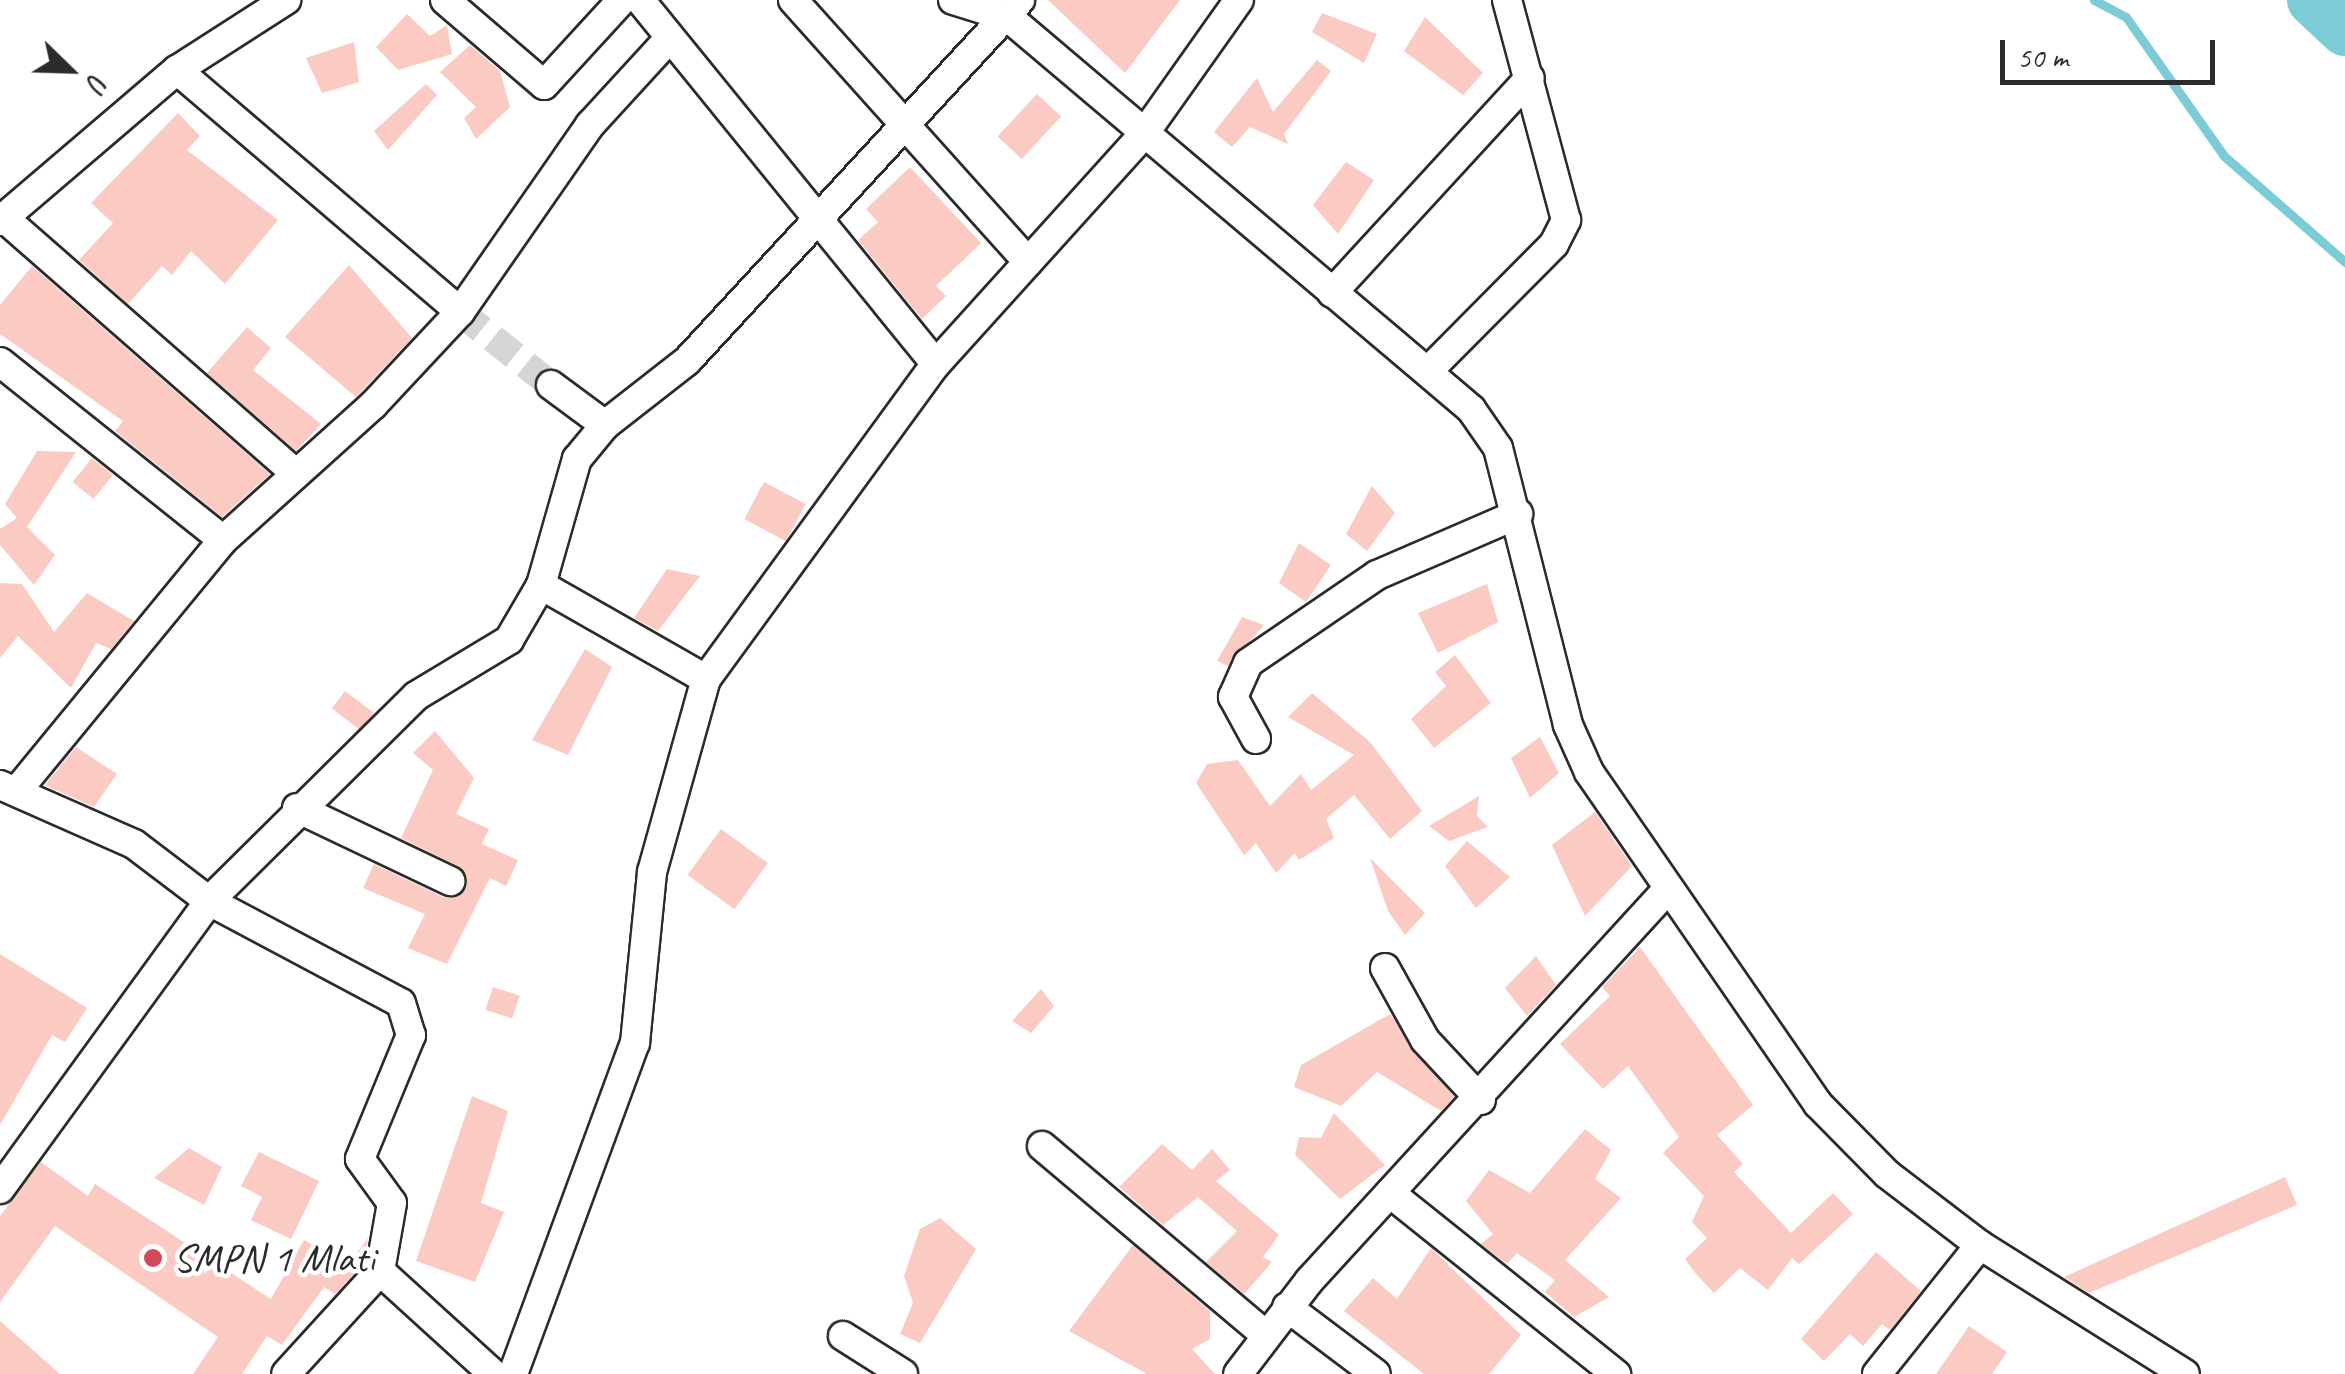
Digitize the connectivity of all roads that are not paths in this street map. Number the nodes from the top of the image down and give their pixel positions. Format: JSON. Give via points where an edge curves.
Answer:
{"nodes":[{"id":1,"x":286,"y":0,"type":"edge"},
{"id":2,"x":445,"y":0,"type":"edge"},
{"id":3,"x":622,"y":0,"type":"edge"},
{"id":4,"x":640,"y":0,"type":"edge"},
{"id":5,"x":793,"y":0,"type":"edge"},
{"id":6,"x":953,"y":0,"type":"edge"},
{"id":7,"x":1238,"y":0,"type":"edge"},
{"id":8,"x":1508,"y":0,"type":"edge"},
{"id":9,"x":1006,"y":6,"type":"edge"},
{"id":10,"x":668,"y":40,"type":"junction"},
{"id":11,"x":177,"y":70,"type":"junction"},
{"id":12,"x":1530,"y":78,"type":"junction"},
{"id":13,"x":903,"y":129,"type":"junction"},
{"id":14,"x":1144,"y":134,"type":"junction"},
{"id":15,"x":2,"y":219,"type":"edge"},
{"id":16,"x":818,"y":220,"type":"junction"},
{"id":17,"x":1028,"y":262,"type":"junction"},
{"id":18,"x":1332,"y":293,"type":"junction"},
{"id":19,"x":460,"y":312,"type":"junction"},
{"id":20,"x":0,"y":362,"type":"edge"},
{"id":21,"x":936,"y":364,"type":"junction"},
{"id":22,"x":1430,"y":368,"type":"junction"},
{"id":23,"x":551,"y":385,"type":"tunnel mouth"},
{"id":24,"x":605,"y":425,"type":"junction"},
{"id":25,"x":295,"y":473,"type":"junction"},
{"id":26,"x":1518,"y":514,"type":"junction"},
{"id":27,"x":222,"y":540,"type":"junction"},
{"id":28,"x":541,"y":585,"type":"junction"},
{"id":29,"x":706,"y":679,"type":"junction"},
{"id":30,"x":1256,"y":739,"type":"dead end"},
{"id":31,"x":8,"y":788,"type":"edge"},
{"id":32,"x":297,"y":808,"type":"junction"},
{"id":33,"x":450,"y":881,"type":"dead end"},
{"id":34,"x":1666,"y":892,"type":"junction"},
{"id":35,"x":210,"y":901,"type":"junction"},
{"id":36,"x":1385,"y":968,"type":"dead end"},
{"id":37,"x":1481,"y":1100,"type":"junction"},
{"id":38,"x":1042,"y":1146,"type":"dead end"},
{"id":39,"x":0,"y":1189,"type":"edge"},
{"id":40,"x":1390,"y":1193,"type":"junction"},
{"id":41,"x":1980,"y":1245,"type":"junction"},
{"id":42,"x":380,"y":1271,"type":"junction"},
{"id":43,"x":1287,"y":1306,"type":"junction"},
{"id":44,"x":843,"y":1336,"type":"dead end"},
{"id":45,"x":1266,"y":1336,"type":"junction"},
{"id":46,"x":286,"y":1374,"type":"edge"},
{"id":47,"x":493,"y":1374,"type":"edge"},
{"id":48,"x":513,"y":1374,"type":"edge"},
{"id":49,"x":903,"y":1374,"type":"edge"},
{"id":50,"x":1238,"y":1374,"type":"edge"},
{"id":51,"x":1376,"y":1374,"type":"edge"},
{"id":52,"x":1616,"y":1374,"type":"edge"},
{"id":53,"x":1877,"y":1374,"type":"edge"},
{"id":54,"x":2185,"y":1374,"type":"edge"}],
"edges":[{"from":1,"to":11,"type":"street"},
{"from":2,"to":3,"type":"street","via":[[544,85]]},
{"from":4,"to":10,"type":"street"},
{"from":5,"to":13,"type":"street"},
{"from":6,"to":9,"type":"street"},
{"from":7,"to":14,"type":"street"},
{"from":8,"to":12,"type":"street"},
{"from":9,"to":13,"type":"street"},
{"from":9,"to":14,"type":"street"},
{"from":10,"to":16,"type":"street"},
{"from":10,"to":19,"type":"street","via":[[590,126]]},
{"from":11,"to":15,"type":"street"},
{"from":11,"to":19,"type":"street"},
{"from":12,"to":18,"type":"street"},
{"from":12,"to":22,"type":"street","via":[[1566,220],[1554,244]]},
{"from":13,"to":16,"type":"street"},
{"from":13,"to":17,"type":"street"},
{"from":14,"to":17,"type":"street"},
{"from":14,"to":18,"type":"street"},
{"from":15,"to":25,"type":"street"},
{"from":16,"to":21,"type":"street"},
{"from":16,"to":24,"type":"street","via":[[687,361]]},
{"from":17,"to":21,"type":"street"},
{"from":18,"to":22,"type":"street"},
{"from":19,"to":25,"type":"street"},
{"from":20,"to":27,"type":"street"},
{"from":21,"to":29,"type":"street"},
{"from":22,"to":26,"type":"street","via":[[1498,448]]},
{"from":23,"to":24,"type":"street"},
{"from":24,"to":28,"type":"street","via":[[565,484]]},
{"from":25,"to":27,"type":"street"},
{"from":26,"to":30,"type":"street","via":[[1377,575],[1248,663],[1232,697]]},
{"from":26,"to":34,"type":"street","via":[[1568,725]]},
{"from":27,"to":31,"type":"street"},
{"from":28,"to":29,"type":"street"},
{"from":28,"to":32,"type":"street","via":[[493,656],[416,696]]},
{"from":29,"to":48,"type":"street","via":[[652,872],[634,1043]]},
{"from":31,"to":35,"type":"street","via":[[134,844]]},
{"from":32,"to":33,"type":"street"},
{"from":32,"to":35,"type":"street"},
{"from":34,"to":37,"type":"street"},
{"from":34,"to":41,"type":"street","via":[[1852,1142]]},
{"from":35,"to":39,"type":"street"},
{"from":35,"to":42,"type":"street","via":[[401,1003],[409,1017],[411,1035],[360,1158],[392,1203]]},
{"from":36,"to":37,"type":"street","via":[[1425,1040]]},
{"from":37,"to":40,"type":"street"},
{"from":38,"to":45,"type":"street"},
{"from":40,"to":43,"type":"street"},
{"from":40,"to":52,"type":"street"},
{"from":41,"to":53,"type":"street"},
{"from":41,"to":54,"type":"street"},
{"from":42,"to":46,"type":"street"},
{"from":42,"to":47,"type":"street"},
{"from":43,"to":45,"type":"street"},
{"from":43,"to":51,"type":"street"},
{"from":44,"to":49,"type":"street"},
{"from":45,"to":50,"type":"street"}]}
